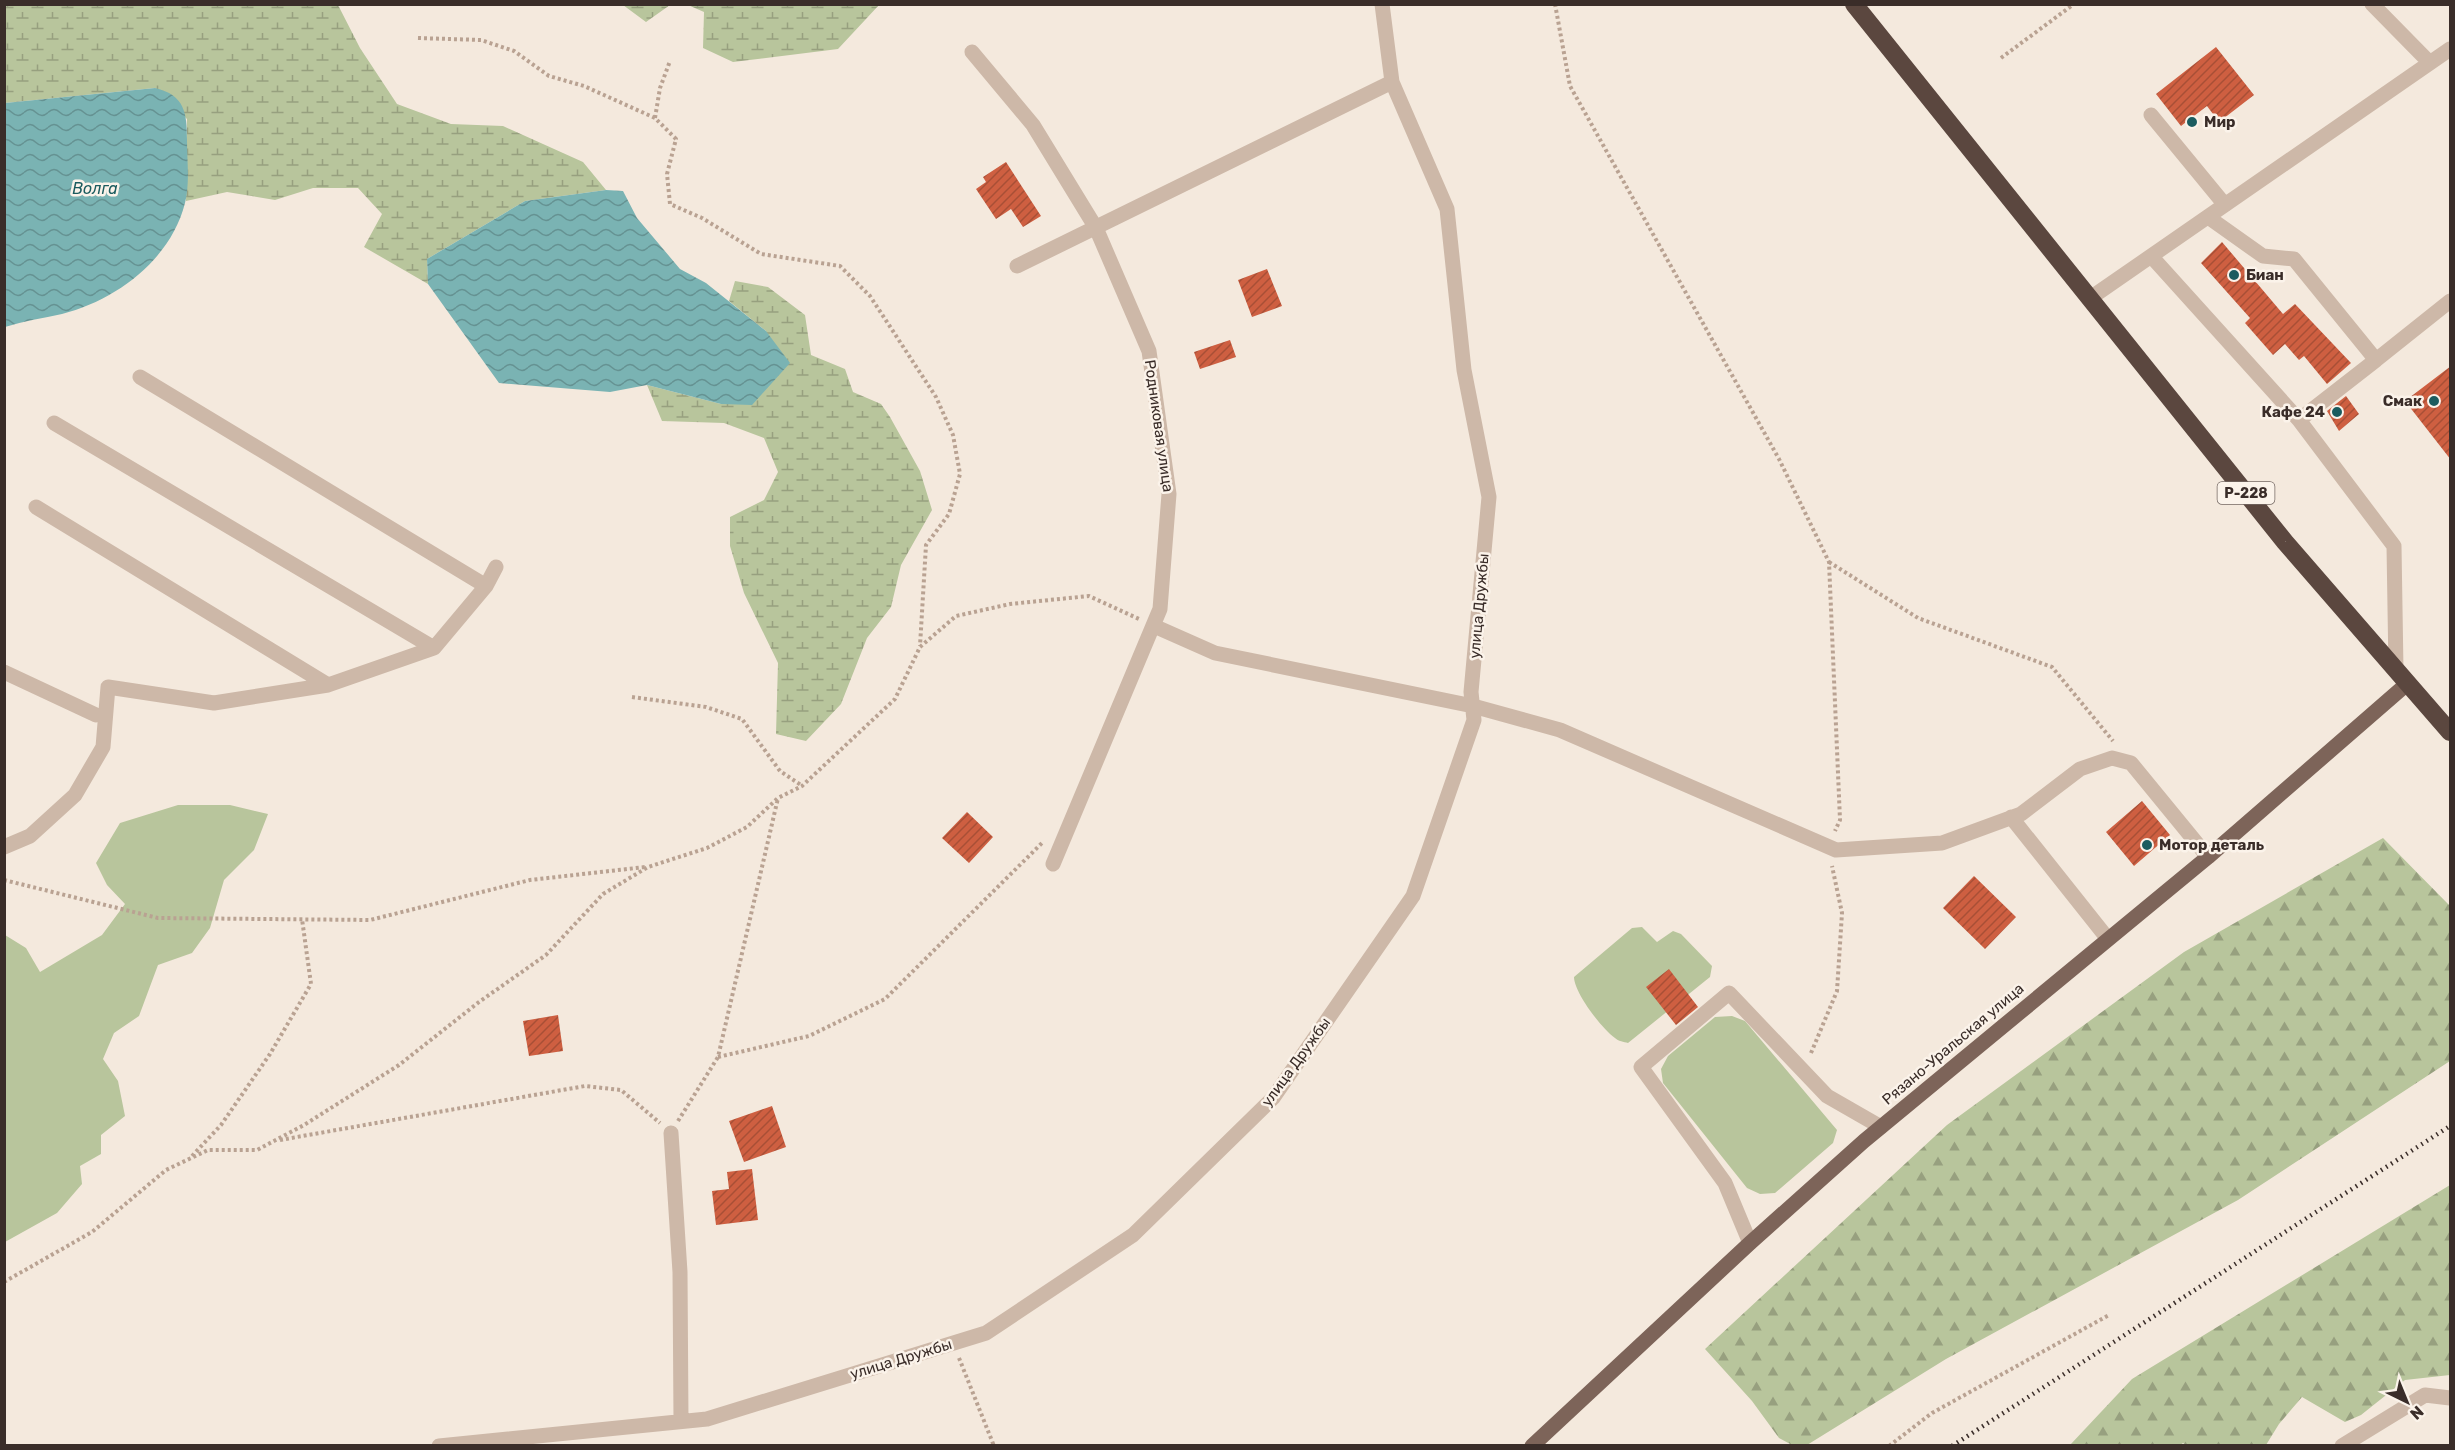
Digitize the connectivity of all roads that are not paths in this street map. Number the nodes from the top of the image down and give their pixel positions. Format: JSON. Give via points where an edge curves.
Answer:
{"nodes":[{"id":1,"x":1382,"y":4,"type":"edge"},
{"id":2,"x":1854,"y":4,"type":"edge"},
{"id":3,"x":2372,"y":4,"type":"edge"},
{"id":4,"x":2451,"y":49,"type":"edge"},
{"id":5,"x":972,"y":52,"type":"dead end"},
{"id":6,"x":2430,"y":63,"type":"junction"},
{"id":7,"x":1392,"y":82,"type":"junction"},
{"id":8,"x":2151,"y":115,"type":"dead end"},
{"id":9,"x":2225,"y":205,"type":"junction"},
{"id":10,"x":2208,"y":217,"type":"junction"},
{"id":11,"x":1096,"y":228,"type":"junction"},
{"id":12,"x":2151,"y":256,"type":"junction"},
{"id":13,"x":1017,"y":266,"type":"dead end"},
{"id":14,"x":2089,"y":299,"type":"junction"},
{"id":15,"x":2451,"y":301,"type":"edge"},
{"id":16,"x":2376,"y":360,"type":"junction"},
{"id":17,"x":140,"y":377,"type":"dead end"},
{"id":18,"x":2300,"y":420,"type":"junction"},
{"id":19,"x":54,"y":423,"type":"dead end"},
{"id":20,"x":36,"y":507,"type":"dead end"},
{"id":21,"x":496,"y":567,"type":"dead end"},
{"id":22,"x":486,"y":586,"type":"junction"},
{"id":23,"x":1154,"y":626,"type":"junction"},
{"id":24,"x":434,"y":648,"type":"junction"},
{"id":25,"x":4,"y":672,"type":"edge"},
{"id":26,"x":2402,"y":677,"type":"junction"},
{"id":27,"x":327,"y":685,"type":"junction"},
{"id":28,"x":1473,"y":706,"type":"junction"},
{"id":29,"x":96,"y":715,"type":"dead end"},
{"id":30,"x":2451,"y":732,"type":"edge"},
{"id":31,"x":2011,"y":817,"type":"junction"},
{"id":32,"x":4,"y":847,"type":"edge"},
{"id":33,"x":2208,"y":857,"type":"junction"},
{"id":34,"x":1053,"y":864,"type":"dead end"},
{"id":35,"x":2108,"y":939,"type":"junction"},
{"id":36,"x":1881,"y":1127,"type":"junction"},
{"id":37,"x":671,"y":1133,"type":"road end"},
{"id":38,"x":1750,"y":1243,"type":"junction"},
{"id":39,"x":2451,"y":1398,"type":"edge"},
{"id":40,"x":681,"y":1421,"type":"junction"},
{"id":41,"x":439,"y":1446,"type":"edge"},
{"id":42,"x":1532,"y":1446,"type":"edge"},
{"id":43,"x":2342,"y":1446,"type":"edge"}],
"edges":[{"from":1,"to":7,"type":"street","name":"улица Дружбы"},
{"from":2,"to":14,"type":"highway","number":"Р-228"},
{"from":3,"to":6,"type":"street"},
{"from":4,"to":6,"type":"street"},
{"from":5,"to":11,"type":"street","name":"Родниковая улица","via":[[1033,125]]},
{"from":6,"to":9,"type":"street"},
{"from":7,"to":11,"type":"street"},
{"from":7,"to":28,"type":"street","name":"улица Дружбы","via":[[1447,209],[1464,370],[1489,496],[1471,692]]},
{"from":8,"to":9,"type":"street"},
{"from":9,"to":10,"type":"street"},
{"from":10,"to":12,"type":"street"},
{"from":10,"to":16,"type":"street","via":[[2263,256],[2294,259]]},
{"from":11,"to":13,"type":"street"},
{"from":11,"to":23,"type":"street","name":"Родниковая улица","via":[[1151,362],[1169,494],[1160,609]]},
{"from":12,"to":14,"type":"street"},
{"from":12,"to":18,"type":"street"},
{"from":14,"to":26,"type":"highway","number":"Р-228","via":[[2285,542]]},
{"from":15,"to":16,"type":"street"},
{"from":16,"to":18,"type":"street"},
{"from":17,"to":22,"type":"street"},
{"from":18,"to":26,"type":"street","via":[[2394,546]]},
{"from":19,"to":24,"type":"street"},
{"from":20,"to":27,"type":"street"},
{"from":21,"to":22,"type":"street"},
{"from":22,"to":24,"type":"street"},
{"from":23,"to":28,"type":"street","via":[[1215,653]]},
{"from":23,"to":34,"type":"street","name":"Родниковая улица"},
{"from":24,"to":27,"type":"street"},
{"from":25,"to":29,"type":"street"},
{"from":26,"to":30,"type":"highway","number":"Р-228"},
{"from":26,"to":33,"type":"main road","name":"Рязано-Уральская улица"},
{"from":27,"to":32,"type":"street","via":[[214,703],[108,687],[103,747],[75,795],[30,836]]},
{"from":28,"to":31,"type":"street","via":[[1560,730],[1836,850],[1942,843]]},
{"from":28,"to":40,"type":"street","name":"улица Дружбы","via":[[1474,720],[1413,896],[1273,1098],[1133,1235],[986,1333],[707,1419]]},
{"from":31,"to":33,"type":"street","via":[[2021,814],[2080,769],[2112,758],[2131,763]]},
{"from":31,"to":35,"type":"street"},
{"from":33,"to":35,"type":"main road","name":"Рязано-Уральская улица"},
{"from":35,"to":36,"type":"main road","name":"Рязано-Уральская улица"},
{"from":36,"to":38,"type":"main road","name":"Рязано-Уральская улица"},
{"from":36,"to":38,"type":"street","via":[[1827,1096],[1729,993],[1641,1067],[1725,1183]]},
{"from":37,"to":40,"type":"street","via":[[680,1272]]},
{"from":38,"to":42,"type":"main road","name":"Рязано-Уральская улица"},
{"from":39,"to":43,"type":"street","via":[[2425,1395]]},
{"from":40,"to":41,"type":"street","name":"улица Дружбы"}]}
